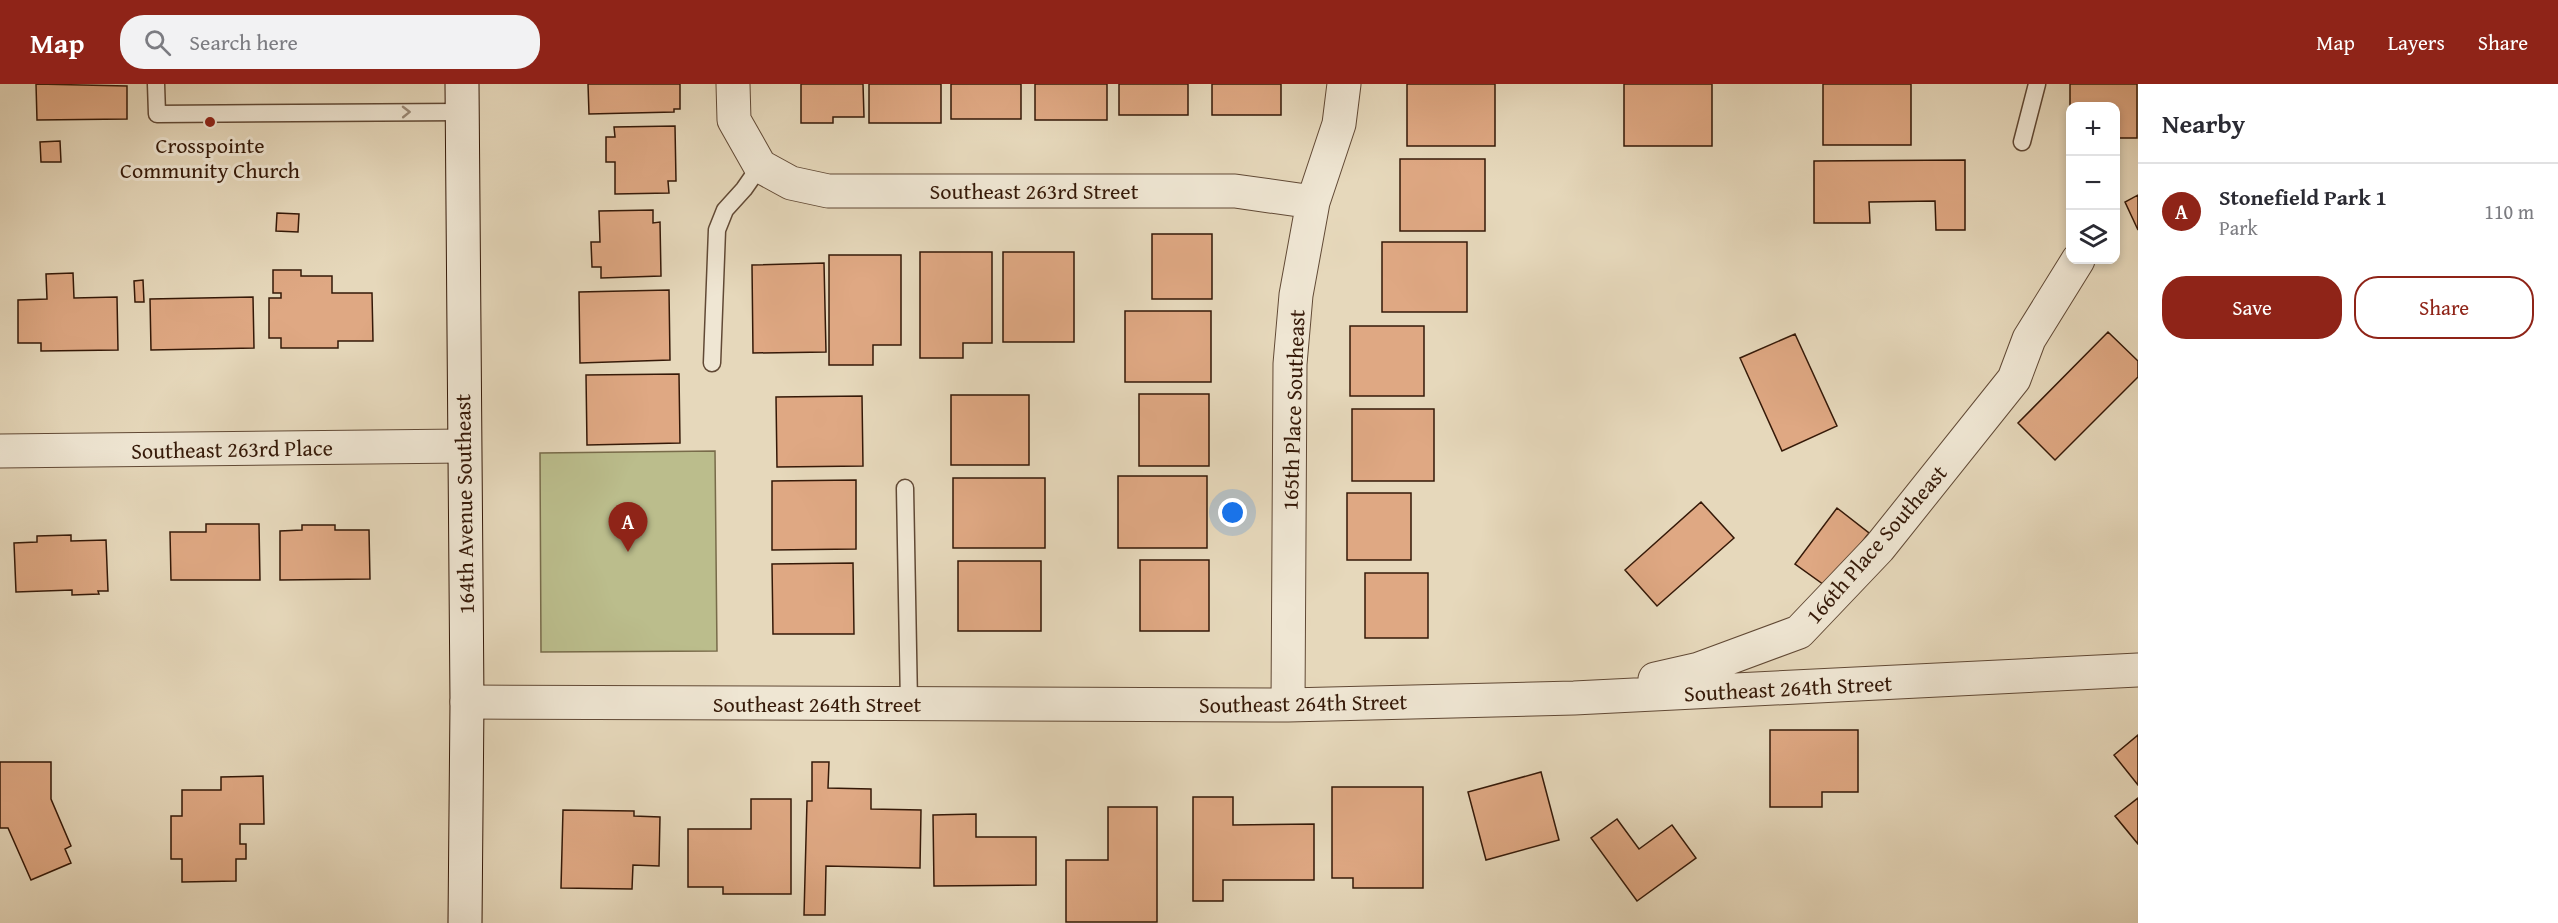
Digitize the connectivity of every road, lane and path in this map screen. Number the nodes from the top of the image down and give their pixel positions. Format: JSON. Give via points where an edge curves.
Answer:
{"nodes":[{"id":1,"x":156,"y":84,"type":"edge"},
{"id":2,"x":733,"y":84,"type":"edge"},
{"id":3,"x":1344,"y":84,"type":"edge"},
{"id":4,"x":2037,"y":84,"type":"edge"},
{"id":5,"x":462,"y":98,"type":"edge"},
{"id":6,"x":2022,"y":142,"type":"dead end"},
{"id":7,"x":760,"y":166,"type":"junction"},
{"id":8,"x":1313,"y":202,"type":"junction"},
{"id":9,"x":2076,"y":264,"type":"edge"},
{"id":10,"x":712,"y":363,"type":"dead end"},
{"id":11,"x":463,"y":446,"type":"junction"},
{"id":12,"x":0,"y":451,"type":"edge"},
{"id":13,"x":905,"y":488,"type":"dead end"},
{"id":14,"x":2138,"y":670,"type":"edge"},
{"id":15,"x":1574,"y":698,"type":"junction"},
{"id":16,"x":466,"y":702,"type":"junction"},
{"id":17,"x":909,"y":704,"type":"junction"},
{"id":18,"x":1288,"y":705,"type":"junction"},
{"id":19,"x":465,"y":923,"type":"edge"}],
"edges":[{"from":1,"to":5,"type":"lane","one_way":true,"via":[[157,114],[351,113]]},
{"from":2,"to":7,"type":"street","via":[[734,120]]},
{"from":3,"to":8,"type":"street","name":"165th Place Southeast","via":[[1339,124]]},
{"from":4,"to":6,"type":"lane"},
{"from":5,"to":11,"type":"street","name":"164th Avenue Southeast"},
{"from":7,"to":8,"type":"street","name":"Southeast 263rd Street","via":[[791,183],[828,191],[1235,191]]},
{"from":7,"to":10,"type":"lane","via":[[725,210],[717,230]]},
{"from":8,"to":18,"type":"street","name":"165th Place Southeast","via":[[1296,295],[1290,364]]},
{"from":9,"to":15,"type":"street","name":"166th Place Southeast","via":[[2029,339],[2014,378],[1879,548],[1799,632],[1699,669]]},
{"from":11,"to":12,"type":"street","name":"Southeast 263rd Place"},
{"from":11,"to":16,"type":"street","name":"164th Avenue Southeast"},
{"from":13,"to":17,"type":"lane"},
{"from":14,"to":15,"type":"street","name":"Southeast 264th Street"},
{"from":15,"to":18,"type":"street","name":"Southeast 264th Street"},
{"from":16,"to":17,"type":"street","name":"Southeast 264th Street"},
{"from":16,"to":19,"type":"street","name":"164th Avenue Southeast"},
{"from":17,"to":18,"type":"street","name":"Southeast 264th Street"}]}
